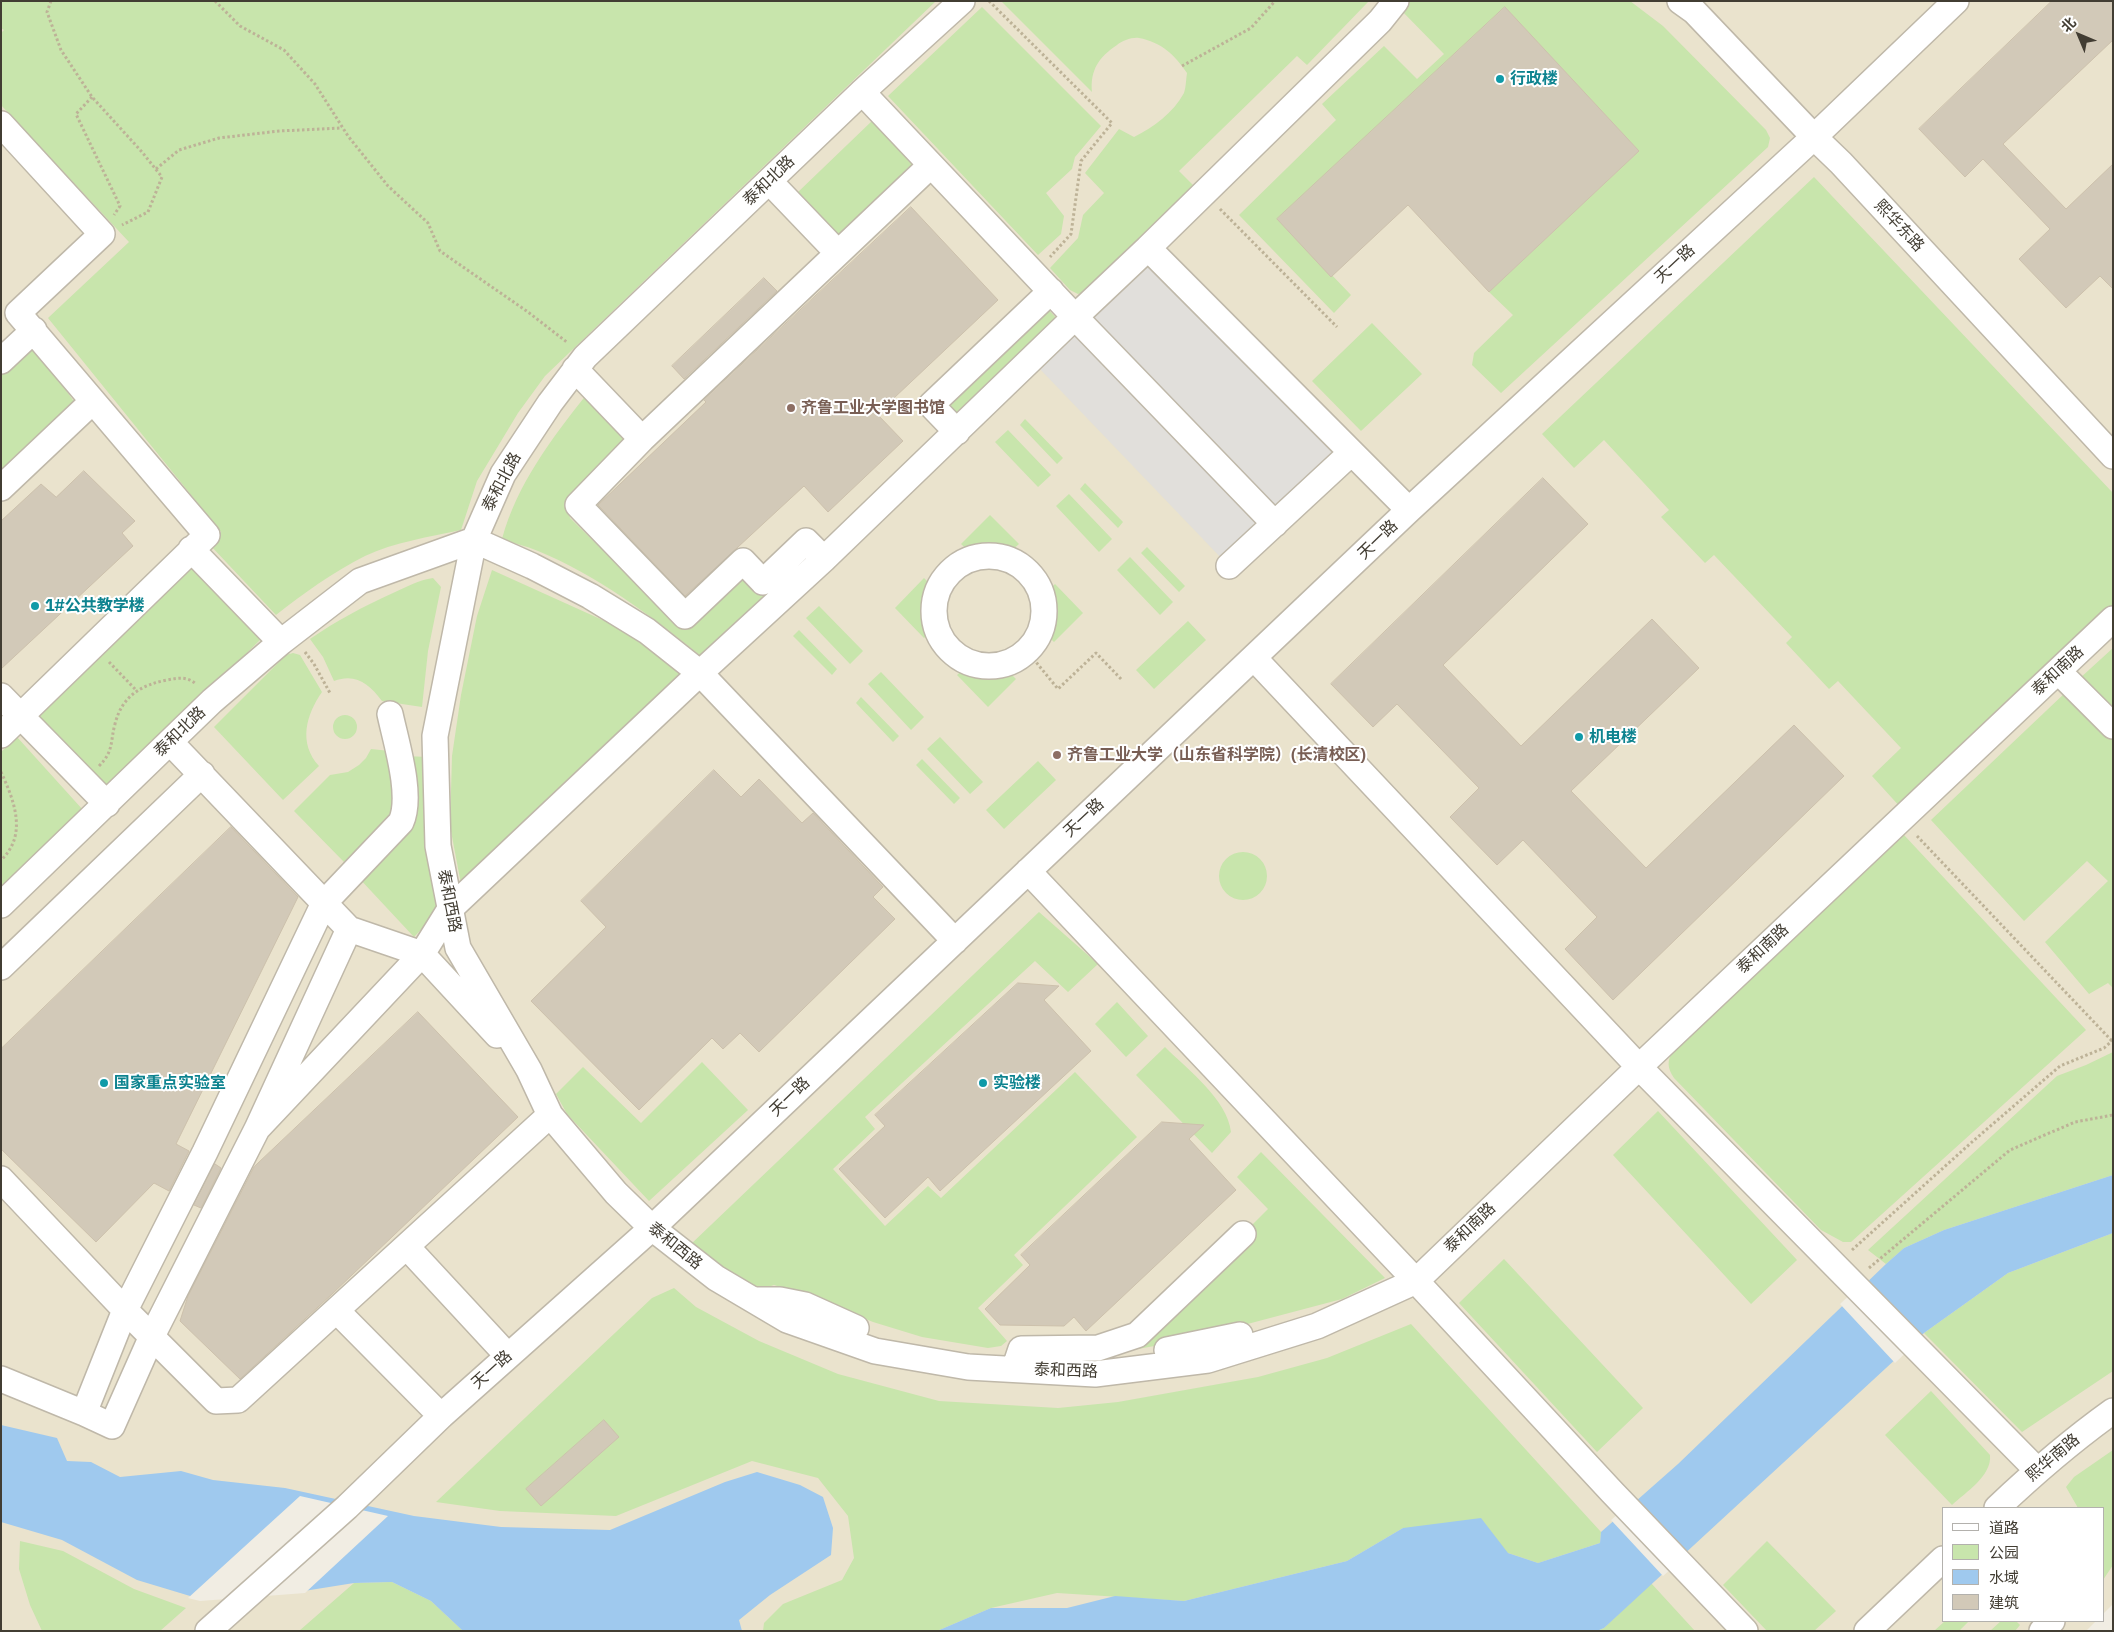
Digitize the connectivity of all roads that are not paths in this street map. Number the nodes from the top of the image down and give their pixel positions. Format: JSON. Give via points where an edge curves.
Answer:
{"nodes":[{"id":1,"x":962,"y":1,"type":"edge"},
{"id":2,"x":1396,"y":1,"type":"edge"},
{"id":3,"x":1680,"y":1,"type":"edge"},
{"id":4,"x":1956,"y":1,"type":"edge"},
{"id":5,"x":862,"y":92,"type":"junction"},
{"id":6,"x":1,"y":124,"type":"edge"},
{"id":7,"x":1814,"y":138,"type":"junction"},
{"id":8,"x":931,"y":165,"type":"junction"},
{"id":9,"x":769,"y":181,"type":"junction"},
{"id":10,"x":1148,"y":248,"type":"junction"},
{"id":11,"x":838,"y":253,"type":"junction"},
{"id":12,"x":1043,"y":282,"type":"junction"},
{"id":13,"x":1075,"y":317,"type":"junction"},
{"id":14,"x":34,"y":330,"type":"junction"},
{"id":15,"x":1,"y":361,"type":"edge"},
{"id":16,"x":580,"y":363,"type":"junction"},
{"id":17,"x":94,"y":401,"type":"junction"},
{"id":18,"x":957,"y":432,"type":"junction"},
{"id":19,"x":642,"y":439,"type":"junction"},
{"id":20,"x":1351,"y":453,"type":"junction"},
{"id":21,"x":2113,"y":456,"type":"edge"},
{"id":22,"x":1,"y":488,"type":"edge"},
{"id":23,"x":1409,"y":510,"type":"junction"},
{"id":24,"x":1276,"y":524,"type":"junction"},
{"id":25,"x":474,"y":540,"type":"junction"},
{"id":26,"x":192,"y":549,"type":"junction"},
{"id":27,"x":824,"y":559,"type":"junction"},
{"id":28,"x":1229,"y":566,"type":"dead end"},
{"id":29,"x":2113,"y":619,"type":"edge"},
{"id":30,"x":285,"y":638,"type":"junction"},
{"id":31,"x":1026,"y":652,"type":"joint"},
{"id":32,"x":1254,"y":658,"type":"junction"},
{"id":33,"x":2058,"y":670,"type":"junction"},
{"id":34,"x":700,"y":673,"type":"junction"},
{"id":35,"x":1,"y":696,"type":"edge"},
{"id":36,"x":390,"y":714,"type":"dead end"},
{"id":37,"x":20,"y":716,"type":"junction"},
{"id":38,"x":2113,"y":726,"type":"edge"},
{"id":39,"x":1,"y":735,"type":"edge"},
{"id":40,"x":170,"y":742,"type":"junction"},
{"id":41,"x":202,"y":774,"type":"junction"},
{"id":42,"x":107,"y":804,"type":"junction"},
{"id":43,"x":1028,"y":872,"type":"junction"},
{"id":44,"x":324,"y":903,"type":"junction"},
{"id":45,"x":1,"y":904,"type":"edge"},
{"id":46,"x":450,"y":908,"type":"junction"},
{"id":47,"x":349,"y":929,"type":"junction"},
{"id":48,"x":955,"y":940,"type":"junction"},
{"id":49,"x":422,"y":954,"type":"junction"},
{"id":50,"x":1,"y":967,"type":"edge"},
{"id":51,"x":1639,"y":1067,"type":"junction"},
{"id":52,"x":529,"y":1070,"type":"junction"},
{"id":53,"x":550,"y":1115,"type":"junction"},
{"id":54,"x":257,"y":1129,"type":"junction"},
{"id":55,"x":1,"y":1179,"type":"edge"},
{"id":56,"x":652,"y":1228,"type":"junction"},
{"id":57,"x":1242,"y":1234,"type":"dead end"},
{"id":58,"x":407,"y":1247,"type":"junction"},
{"id":59,"x":1416,"y":1281,"type":"junction"},
{"id":60,"x":754,"y":1300,"type":"junction"},
{"id":61,"x":125,"y":1310,"type":"junction"},
{"id":62,"x":337,"y":1311,"type":"junction"},
{"id":63,"x":152,"y":1336,"type":"junction"},
{"id":64,"x":1272,"y":1340,"type":"junction"},
{"id":65,"x":508,"y":1356,"type":"junction"},
{"id":66,"x":1017,"y":1361,"type":"junction"},
{"id":67,"x":1,"y":1380,"type":"edge"},
{"id":68,"x":2113,"y":1411,"type":"edge"},
{"id":69,"x":84,"y":1413,"type":"junction"},
{"id":70,"x":441,"y":1416,"type":"junction"},
{"id":71,"x":2037,"y":1470,"type":"junction"},
{"id":72,"x":1998,"y":1507,"type":"edge"},
{"id":73,"x":1942,"y":1560,"type":"edge"},
{"id":74,"x":2051,"y":1622,"type":"edge"},
{"id":75,"x":208,"y":1631,"type":"edge"},
{"id":76,"x":1745,"y":1631,"type":"edge"},
{"id":77,"x":1867,"y":1631,"type":"edge"},
{"id":78,"x":2042,"y":1631,"type":"edge"}],
"edges":[{"from":1,"to":5,"type":"street","name":"泰和北路"},
{"from":2,"to":10,"type":"street","via":[[1380,21]]},
{"from":3,"to":7,"type":"street","name":"熙华东路","via":[[1694,11]]},
{"from":4,"to":7,"type":"street","name":"天一路"},
{"from":5,"to":8,"type":"street"},
{"from":5,"to":9,"type":"street","name":"泰和北路"},
{"from":6,"to":14,"type":"street","via":[[102,234],[18,313]]},
{"from":7,"to":21,"type":"street","name":"熙华东路"},
{"from":7,"to":23,"type":"street","name":"天一路"},
{"from":8,"to":11,"type":"street"},
{"from":8,"to":12,"type":"street"},
{"from":9,"to":11,"type":"street"},
{"from":9,"to":16,"type":"street","name":"泰和北路"},
{"from":10,"to":13,"type":"street"},
{"from":10,"to":20,"type":"street"},
{"from":11,"to":19,"type":"street"},
{"from":12,"to":13,"type":"street"},
{"from":12,"to":18,"type":"street","via":[[931,404]]},
{"from":13,"to":18,"type":"street"},
{"from":13,"to":24,"type":"street"},
{"from":14,"to":15,"type":"street"},
{"from":14,"to":17,"type":"street"},
{"from":16,"to":19,"type":"street"},
{"from":16,"to":25,"type":"street","name":"泰和北路","via":[[503,474]]},
{"from":17,"to":22,"type":"street"},
{"from":17,"to":26,"type":"street","via":[[207,535]]},
{"from":18,"to":27,"type":"street"},
{"from":19,"to":27,"type":"street","via":[[578,505],[685,616],[744,561],[763,582],[806,541]]},
{"from":20,"to":23,"type":"street"},
{"from":20,"to":24,"type":"street"},
{"from":23,"to":32,"type":"street","name":"天一路"},
{"from":24,"to":28,"type":"street"},
{"from":25,"to":30,"type":"street","name":"泰和北路","via":[[360,581]]},
{"from":25,"to":34,"type":"street","via":[[590,596],[648,631]]},
{"from":25,"to":46,"type":"street","name":"泰和西路","via":[[435,736],[438,846]]},
{"from":26,"to":30,"type":"street"},
{"from":26,"to":37,"type":"street"},
{"from":27,"to":34,"type":"street"},
{"from":29,"to":33,"type":"street","name":"泰和南路"},
{"from":30,"to":40,"type":"street","name":"泰和北路"},
{"from":31,"to":31,"type":"street","via":[[1012,661],[986,666],[962,659],[948,648],[938,634],[934,617],[935,600],[941,584],[952,570],[966,560],[1000,556],[1030,573],[1040,588],[1044,622]]},
{"from":32,"to":43,"type":"street","name":"天一路"},
{"from":32,"to":51,"type":"street"},
{"from":33,"to":38,"type":"street"},
{"from":33,"to":51,"type":"street","name":"泰和南路"},
{"from":34,"to":46,"type":"street"},
{"from":34,"to":48,"type":"street"},
{"from":35,"to":37,"type":"street"},
{"from":36,"to":44,"type":"street","via":[[406,800],[404,816]]},
{"from":37,"to":39,"type":"street"},
{"from":37,"to":42,"type":"street"},
{"from":40,"to":41,"type":"street"},
{"from":40,"to":42,"type":"street","name":"泰和北路"},
{"from":41,"to":44,"type":"street"},
{"from":41,"to":50,"type":"street"},
{"from":42,"to":45,"type":"street","name":"泰和北路"},
{"from":43,"to":48,"type":"street","name":"天一路"},
{"from":43,"to":59,"type":"street"},
{"from":44,"to":47,"type":"street"},
{"from":44,"to":61,"type":"street","via":[[206,1152]]},
{"from":46,"to":49,"type":"street"},
{"from":46,"to":52,"type":"street","name":"泰和西路","via":[[458,948]]},
{"from":47,"to":49,"type":"street"},
{"from":47,"to":54,"type":"street"},
{"from":48,"to":56,"type":"street","name":"天一路"},
{"from":49,"to":52,"type":"street"},
{"from":49,"to":54,"type":"street"},
{"from":51,"to":59,"type":"street","name":"泰和南路"},
{"from":51,"to":71,"type":"street"},
{"from":52,"to":53,"type":"street","name":"泰和西路"},
{"from":53,"to":56,"type":"street","name":"泰和西路","via":[[616,1193]]},
{"from":53,"to":58,"type":"street"},
{"from":54,"to":63,"type":"street"},
{"from":55,"to":61,"type":"street"},
{"from":56,"to":60,"type":"street","name":"泰和西路","via":[[716,1278]]},
{"from":56,"to":65,"type":"street","name":"天一路"},
{"from":57,"to":66,"type":"street","via":[[1137,1335],[1098,1348],[1021,1349]]},
{"from":58,"to":62,"type":"street"},
{"from":58,"to":65,"type":"street"},
{"from":59,"to":64,"type":"street","name":"泰和西路","via":[[1317,1326]]},
{"from":59,"to":76,"type":"street"},
{"from":60,"to":64,"type":"street","name":"泰和西路","via":[[787,1320],[875,1350],[968,1367],[1095,1374],[1208,1360]]},
{"from":60,"to":66,"type":"street","via":[[780,1300],[805,1305],[846,1325],[909,1344]]},
{"from":61,"to":63,"type":"street"},
{"from":61,"to":69,"type":"street"},
{"from":62,"to":63,"type":"street","via":[[238,1400],[216,1401]]},
{"from":62,"to":70,"type":"street"},
{"from":63,"to":69,"type":"street","via":[[112,1426]]},
{"from":64,"to":66,"type":"street","via":[[1248,1334],[1131,1357]]},
{"from":65,"to":70,"type":"street","name":"天一路"},
{"from":67,"to":69,"type":"street"},
{"from":68,"to":71,"type":"street","name":"熙华南路"},
{"from":70,"to":75,"type":"street","name":"天一路","via":[[347,1507]]},
{"from":71,"to":72,"type":"street","name":"熙华南路"},
{"from":73,"to":77,"type":"street"},
{"from":74,"to":78,"type":"street"}]}
